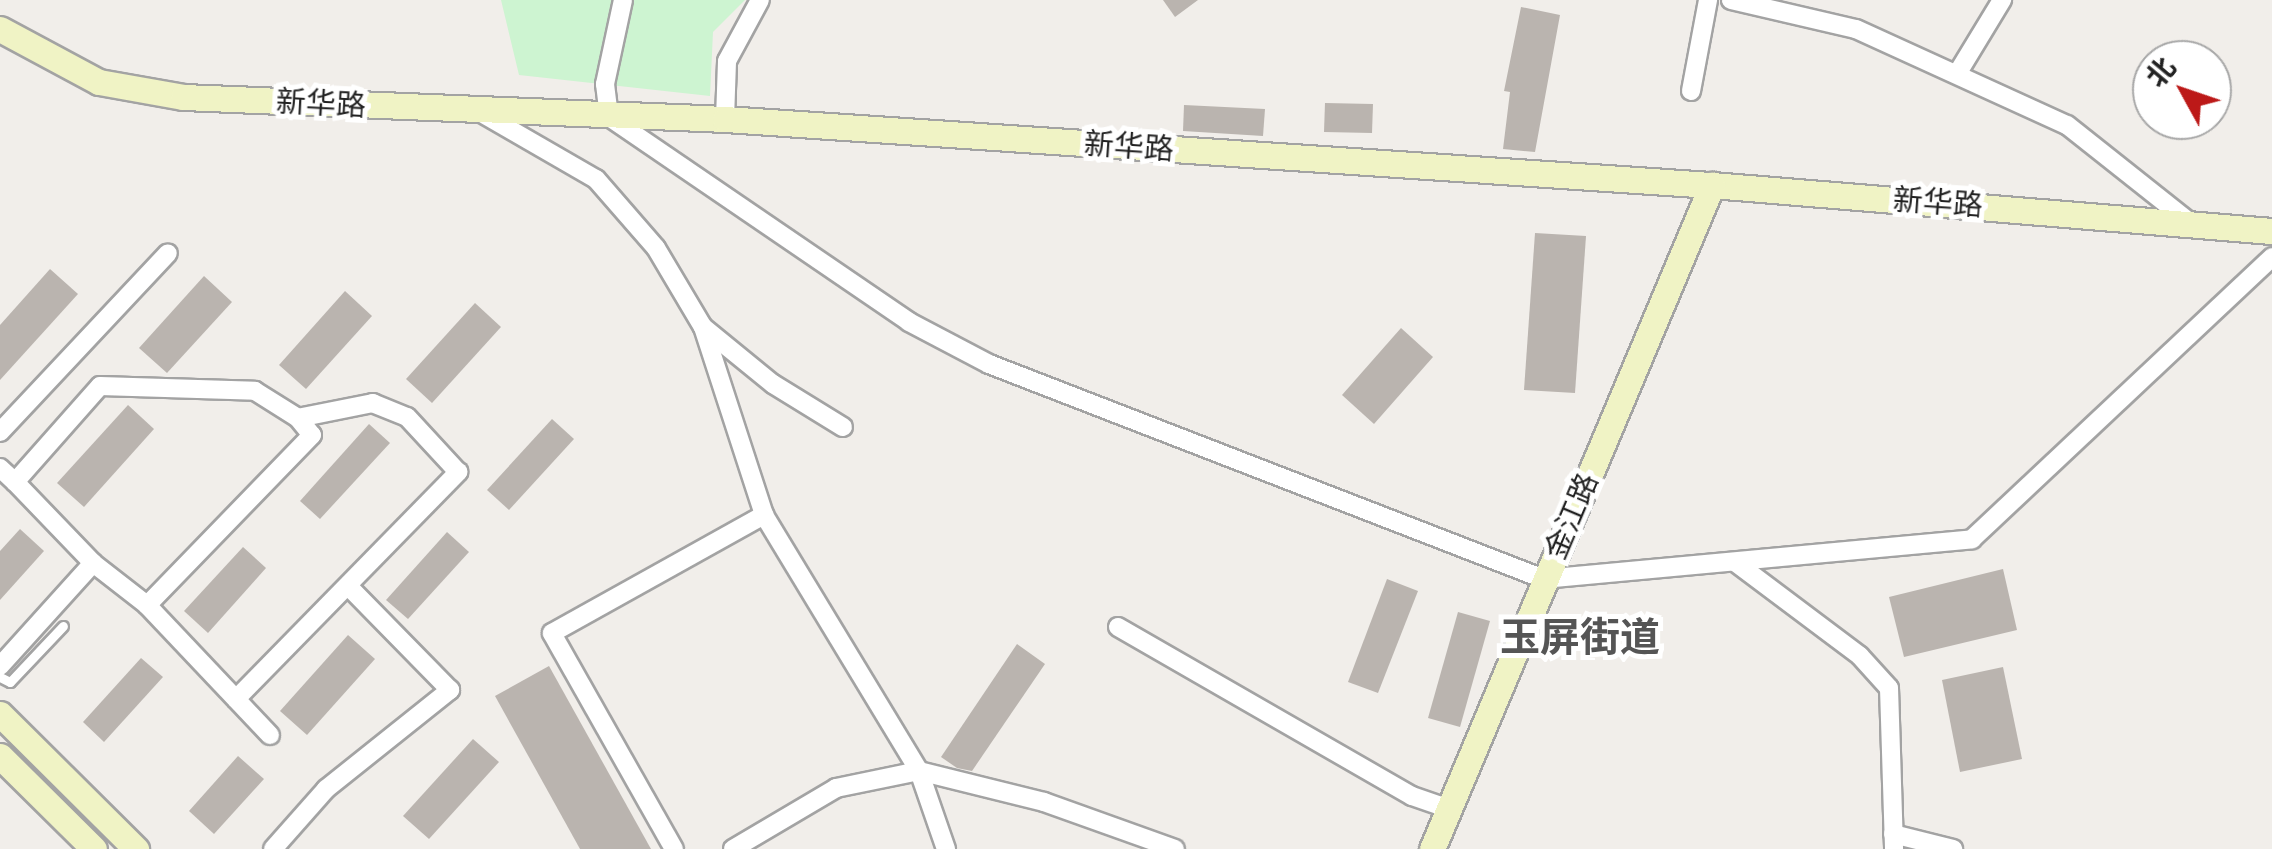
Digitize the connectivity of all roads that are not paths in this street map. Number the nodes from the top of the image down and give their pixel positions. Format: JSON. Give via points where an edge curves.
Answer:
{"nodes":[{"id":1,"x":623,"y":0,"type":"edge"},
{"id":2,"x":760,"y":0,"type":"edge"},
{"id":3,"x":1708,"y":0,"type":"edge"},
{"id":4,"x":1731,"y":0,"type":"edge"},
{"id":5,"x":2002,"y":0,"type":"edge"},
{"id":6,"x":0,"y":29,"type":"edge"},
{"id":7,"x":1956,"y":74,"type":"junction"},
{"id":8,"x":1692,"y":91,"type":"dead end"},
{"id":9,"x":478,"y":110,"type":"junction"},
{"id":10,"x":609,"y":117,"type":"junction"},
{"id":11,"x":725,"y":119,"type":"junction"},
{"id":12,"x":1712,"y":185,"type":"junction"},
{"id":13,"x":2188,"y":221,"type":"junction"},
{"id":14,"x":2272,"y":231,"type":"edge"},
{"id":15,"x":168,"y":253,"type":"dead end"},
{"id":16,"x":2272,"y":257,"type":"edge"},
{"id":17,"x":702,"y":327,"type":"junction"},
{"id":18,"x":298,"y":418,"type":"junction"},
{"id":19,"x":844,"y":426,"type":"dead end"},
{"id":20,"x":0,"y":432,"type":"edge"},
{"id":21,"x":0,"y":468,"type":"edge"},
{"id":22,"x":15,"y":482,"type":"junction"},
{"id":23,"x":764,"y":515,"type":"junction"},
{"id":24,"x":1735,"y":562,"type":"junction"},
{"id":25,"x":93,"y":563,"type":"junction"},
{"id":26,"x":1544,"y":578,"type":"junction"},
{"id":27,"x":348,"y":586,"type":"junction"},
{"id":28,"x":146,"y":605,"type":"junction"},
{"id":29,"x":64,"y":626,"type":"dead end"},
{"id":30,"x":1118,"y":627,"type":"dead end"},
{"id":31,"x":0,"y":666,"type":"edge"},
{"id":32,"x":0,"y":677,"type":"edge"},
{"id":33,"x":236,"y":699,"type":"junction"},
{"id":34,"x":0,"y":714,"type":"edge"},
{"id":35,"x":270,"y":736,"type":"dead end"},
{"id":36,"x":0,"y":756,"type":"edge"},
{"id":37,"x":919,"y":771,"type":"junction"},
{"id":38,"x":1449,"y":809,"type":"junction"},
{"id":39,"x":1893,"y":842,"type":"edge"},
{"id":40,"x":94,"y":849,"type":"edge"},
{"id":41,"x":136,"y":849,"type":"edge"},
{"id":42,"x":273,"y":849,"type":"edge"},
{"id":43,"x":674,"y":849,"type":"edge"},
{"id":44,"x":733,"y":849,"type":"edge"},
{"id":45,"x":946,"y":849,"type":"edge"},
{"id":46,"x":1175,"y":849,"type":"edge"},
{"id":47,"x":1432,"y":849,"type":"edge"},
{"id":48,"x":1952,"y":849,"type":"edge"}],
"edges":[{"from":1,"to":10,"type":"street","via":[[605,84]]},
{"from":2,"to":11,"type":"street","via":[[727,61]]},
{"from":3,"to":8,"type":"street"},
{"from":4,"to":7,"type":"street","via":[[1856,29]]},
{"from":5,"to":7,"type":"street"},
{"from":6,"to":9,"type":"street","name":"新华路","via":[[100,82],[183,97]]},
{"from":7,"to":13,"type":"street","via":[[2067,125]]},
{"from":9,"to":10,"type":"street","name":"新华路"},
{"from":9,"to":17,"type":"street","via":[[596,179],[656,248]]},
{"from":10,"to":11,"type":"street","name":"新华路"},
{"from":10,"to":26,"type":"street","via":[[909,322],[989,364]]},
{"from":11,"to":12,"type":"street","name":"新华路"},
{"from":12,"to":13,"type":"street","name":"新华路"},
{"from":12,"to":26,"type":"street","name":"金江路"},
{"from":13,"to":14,"type":"street","name":"新华路"},
{"from":15,"to":20,"type":"street"},
{"from":16,"to":24,"type":"street","via":[[1972,539]]},
{"from":17,"to":19,"type":"street","via":[[773,384]]},
{"from":17,"to":23,"type":"street"},
{"from":18,"to":22,"type":"street","via":[[255,391],[100,386]]},
{"from":18,"to":27,"type":"street","via":[[373,403],[407,417],[458,472]]},
{"from":18,"to":28,"type":"street","via":[[312,434]]},
{"from":21,"to":22,"type":"street"},
{"from":22,"to":25,"type":"street"},
{"from":23,"to":37,"type":"street"},
{"from":23,"to":43,"type":"street","via":[[552,633]]},
{"from":24,"to":26,"type":"street"},
{"from":24,"to":39,"type":"street","via":[[1860,656],[1889,688]]},
{"from":25,"to":28,"type":"street"},
{"from":25,"to":31,"type":"street"},
{"from":26,"to":38,"type":"street","name":"金江路"},
{"from":27,"to":33,"type":"street"},
{"from":27,"to":42,"type":"street","via":[[450,690],[326,789]]},
{"from":28,"to":33,"type":"street"},
{"from":29,"to":32,"type":"lane","via":[[10,682]]},
{"from":30,"to":38,"type":"street","via":[[1412,796]]},
{"from":33,"to":35,"type":"street"},
{"from":34,"to":41,"type":"street"},
{"from":36,"to":40,"type":"street"},
{"from":37,"to":44,"type":"street","via":[[836,788]]},
{"from":37,"to":45,"type":"street"},
{"from":37,"to":46,"type":"street","via":[[1044,802]]},
{"from":38,"to":47,"type":"street","name":"金江路"},
{"from":39,"to":48,"type":"street"}]}
